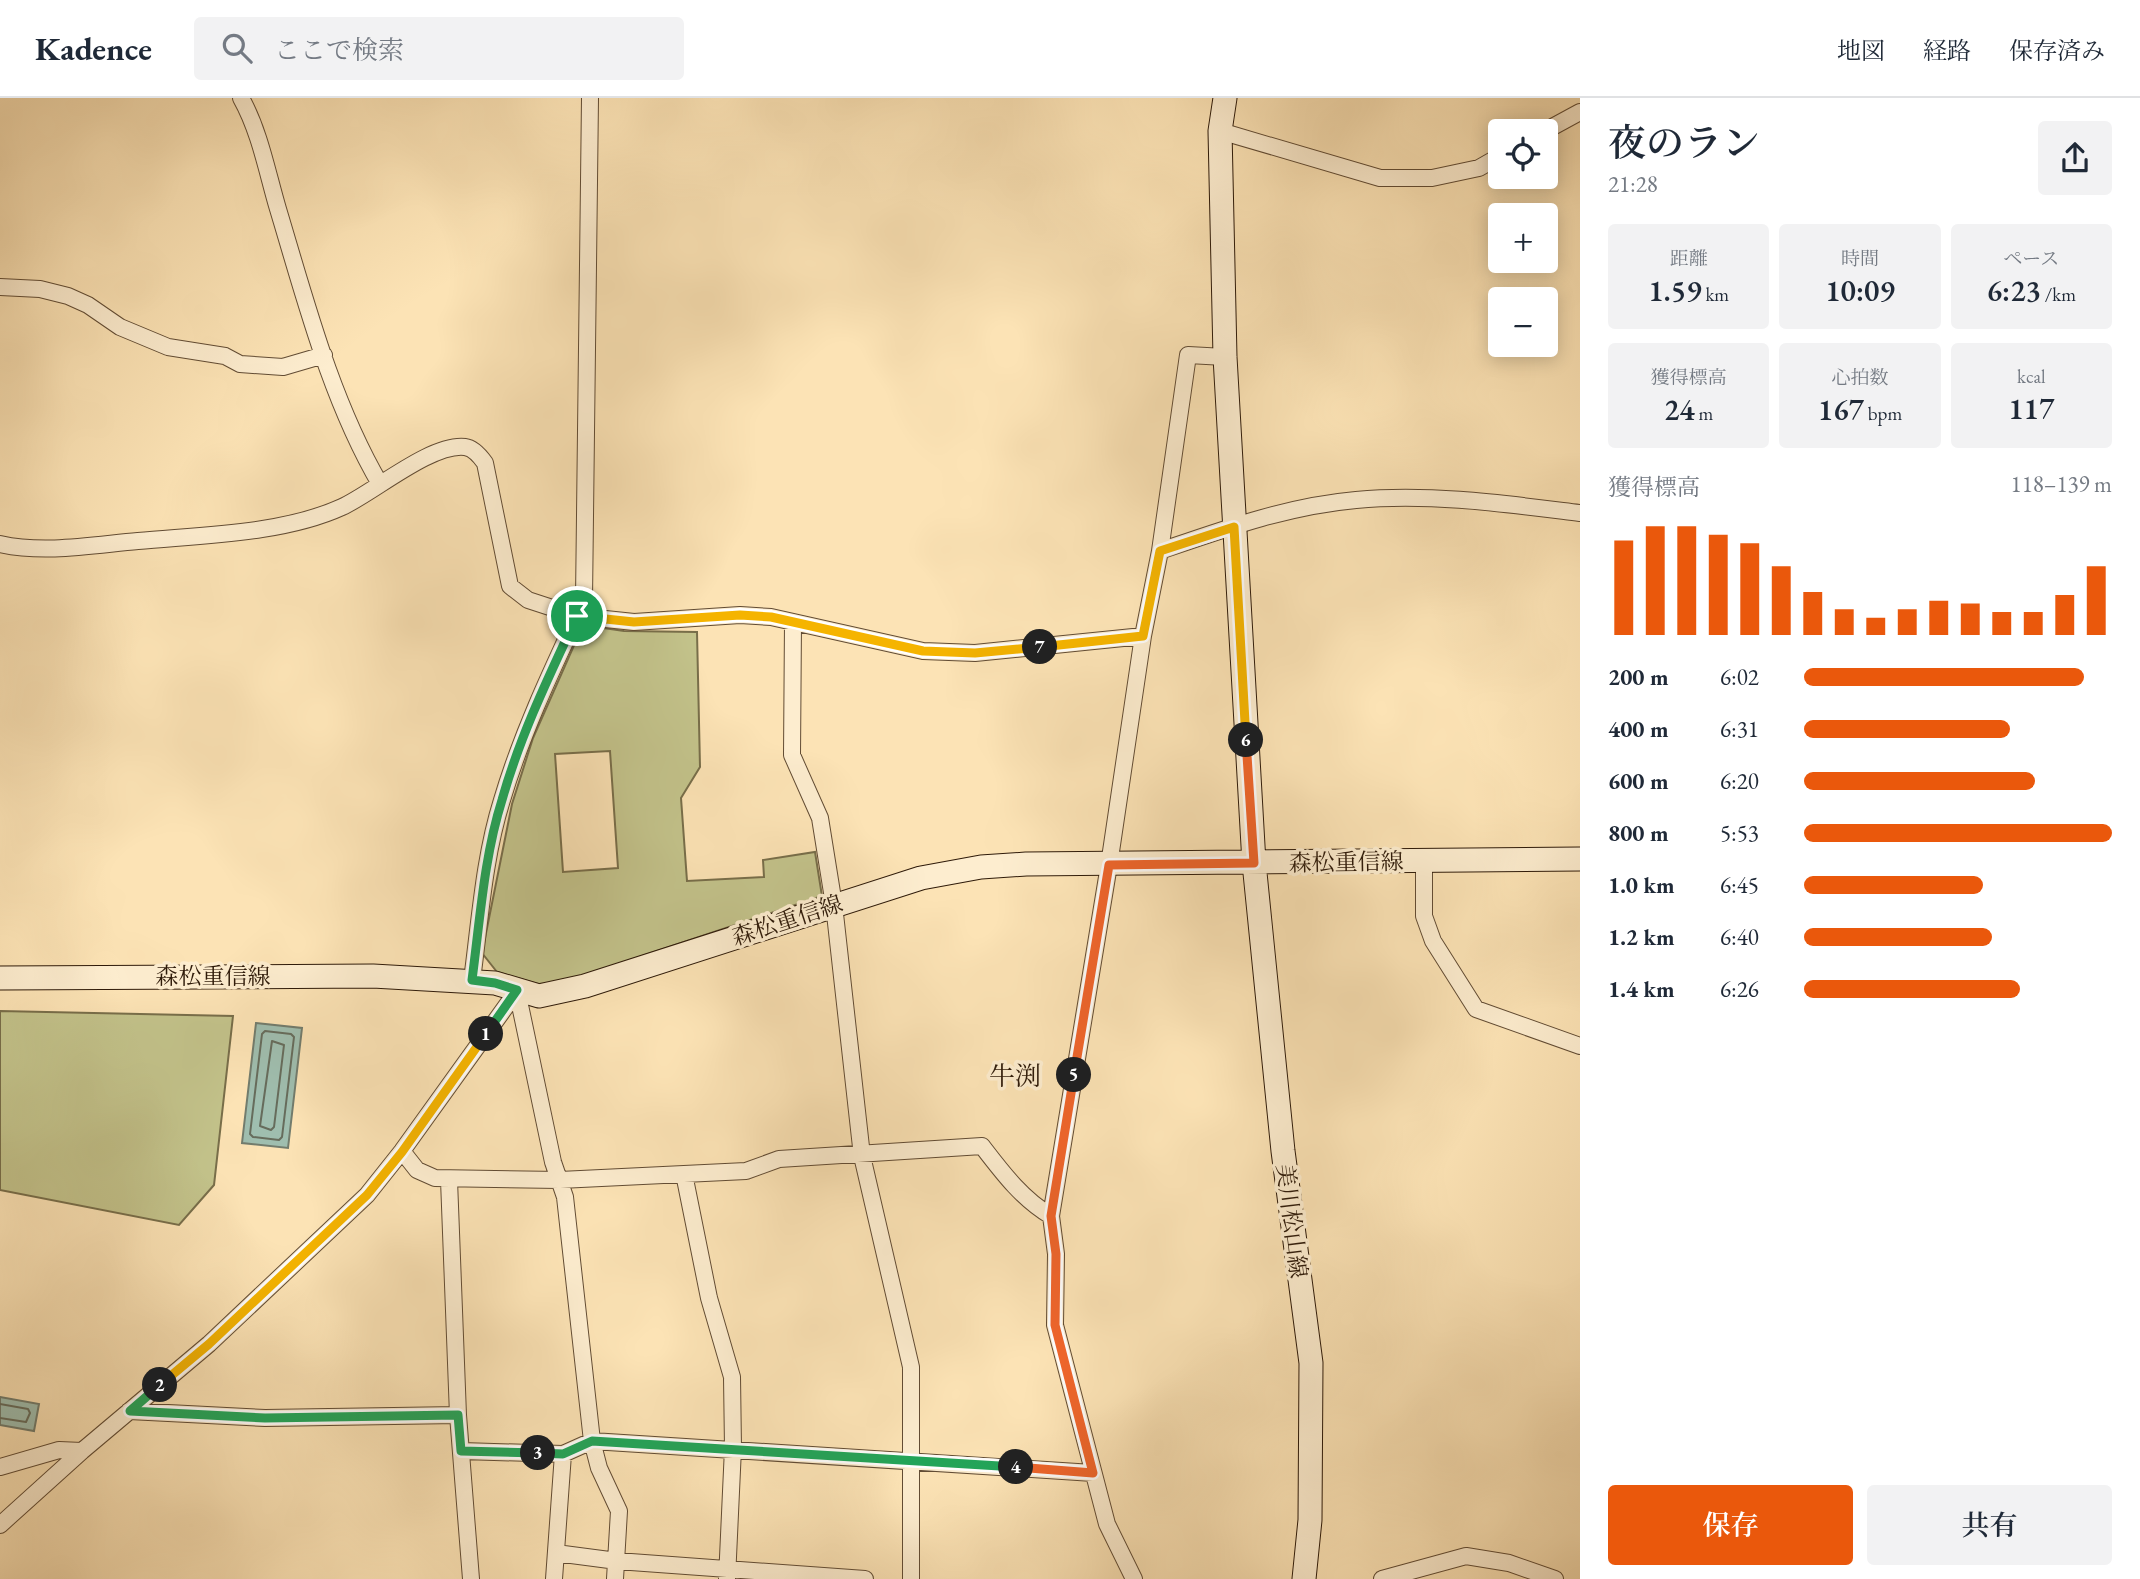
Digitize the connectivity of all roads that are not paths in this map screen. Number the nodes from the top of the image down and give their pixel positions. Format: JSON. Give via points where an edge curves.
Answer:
{"nodes":[{"id":1,"x":241,"y":98,"type":"edge"},
{"id":2,"x":590,"y":98,"type":"edge"},
{"id":3,"x":1225,"y":98,"type":"edge"},
{"id":4,"x":1580,"y":112,"type":"edge"},
{"id":5,"x":1558,"y":124,"type":"edge"},
{"id":6,"x":1220,"y":131,"type":"junction"},
{"id":7,"x":1488,"y":163,"type":"edge"},
{"id":8,"x":0,"y":287,"type":"edge"},
{"id":9,"x":324,"y":355,"type":"junction"},
{"id":10,"x":1224,"y":357,"type":"junction"},
{"id":11,"x":380,"y":484,"type":"junction"},
{"id":12,"x":1580,"y":513,"type":"edge"},
{"id":13,"x":1234,"y":527,"type":"junction"},
{"id":14,"x":0,"y":544,"type":"edge"},
{"id":15,"x":1160,"y":551,"type":"junction"},
{"id":16,"x":577,"y":616,"type":"junction"},
{"id":17,"x":793,"y":622,"type":"junction"},
{"id":18,"x":1143,"y":636,"type":"junction"},
{"id":19,"x":1580,"y":859,"type":"edge"},
{"id":20,"x":1424,"y":861,"type":"junction"},
{"id":21,"x":1254,"y":863,"type":"junction"},
{"id":22,"x":1109,"y":865,"type":"junction"},
{"id":23,"x":834,"y":905,"type":"junction"},
{"id":24,"x":0,"y":978,"type":"edge"},
{"id":25,"x":472,"y":980,"type":"junction"},
{"id":26,"x":517,"y":990,"type":"junction"},
{"id":27,"x":1580,"y":1046,"type":"edge"},
{"id":28,"x":402,"y":1152,"type":"junction"},
{"id":29,"x":862,"y":1156,"type":"junction"},
{"id":30,"x":684,"y":1174,"type":"junction"},
{"id":31,"x":449,"y":1180,"type":"junction"},
{"id":32,"x":560,"y":1180,"type":"junction"},
{"id":33,"x":1051,"y":1216,"type":"junction"},
{"id":34,"x":130,"y":1411,"type":"junction"},
{"id":35,"x":458,"y":1415,"type":"junction"},
{"id":36,"x":592,"y":1441,"type":"junction"},
{"id":37,"x":733,"y":1448,"type":"junction"},
{"id":38,"x":82,"y":1451,"type":"junction"},
{"id":39,"x":461,"y":1451,"type":"junction"},
{"id":40,"x":563,"y":1454,"type":"junction"},
{"id":41,"x":912,"y":1460,"type":"junction"},
{"id":42,"x":0,"y":1467,"type":"edge"},
{"id":43,"x":1093,"y":1473,"type":"junction"},
{"id":44,"x":0,"y":1525,"type":"edge"},
{"id":45,"x":556,"y":1553,"type":"junction"},
{"id":46,"x":617,"y":1561,"type":"junction"},
{"id":47,"x":727,"y":1573,"type":"edge"},
{"id":48,"x":471,"y":1579,"type":"edge"},
{"id":49,"x":553,"y":1579,"type":"edge"},
{"id":50,"x":615,"y":1579,"type":"edge"},
{"id":51,"x":865,"y":1579,"type":"edge"},
{"id":52,"x":911,"y":1579,"type":"edge"},
{"id":53,"x":1134,"y":1579,"type":"edge"},
{"id":54,"x":1304,"y":1579,"type":"edge"},
{"id":55,"x":1382,"y":1579,"type":"edge"},
{"id":56,"x":1555,"y":1579,"type":"edge"}],
"edges":[{"from":1,"to":9,"type":"street","via":[[264,156]]},
{"from":2,"to":16,"type":"street","via":[[584,599]]},
{"from":3,"to":6,"type":"main road","name":"美川松山線"},
{"from":4,"to":5,"type":"street"},
{"from":6,"to":7,"type":"street","via":[[1380,178],[1432,178]]},
{"from":6,"to":10,"type":"main road","name":"美川松山線"},
{"from":8,"to":9,"type":"street","via":[[68,296],[120,327],[168,347],[225,356],[253,367],[283,367]]},
{"from":9,"to":11,"type":"street","via":[[358,447]]},
{"from":10,"to":13,"type":"main road","name":"美川松山線"},
{"from":10,"to":15,"type":"street","via":[[1188,355]]},
{"from":11,"to":14,"type":"street","via":[[342,507],[243,531],[60,548]]},
{"from":11,"to":16,"type":"street","via":[[444,449],[466,447],[478,454],[485,463],[510,586],[528,600]]},
{"from":12,"to":13,"type":"street","via":[[1440,499],[1356,500],[1263,516]]},
{"from":13,"to":15,"type":"street"},
{"from":13,"to":21,"type":"main road","name":"美川松山線"},
{"from":15,"to":18,"type":"street"},
{"from":16,"to":17,"type":"street","via":[[634,622],[740,615]]},
{"from":16,"to":25,"type":"street","via":[[523,735],[501,802]]},
{"from":17,"to":18,"type":"street","via":[[923,651],[975,653]]},
{"from":17,"to":23,"type":"street","via":[[792,755],[820,818]]},
{"from":18,"to":22,"type":"street"},
{"from":19,"to":20,"type":"main road","name":"森松重信線"},
{"from":20,"to":21,"type":"main road","name":"森松重信線"},
{"from":20,"to":27,"type":"street","via":[[1423,916],[1433,941],[1476,1009]]},
{"from":21,"to":22,"type":"main road","name":"森松重信線"},
{"from":21,"to":54,"type":"main road","name":"美川松山線","via":[[1283,1152],[1311,1363],[1310,1520]]},
{"from":22,"to":23,"type":"main road","name":"森松重信線","via":[[981,867],[921,878]]},
{"from":22,"to":33,"type":"street"},
{"from":23,"to":26,"type":"main road","name":"森松重信線","via":[[558,994],[538,996]]},
{"from":23,"to":29,"type":"street"},
{"from":24,"to":25,"type":"main road","name":"森松重信線","via":[[373,976]]},
{"from":25,"to":26,"type":"main road","name":"森松重信線"},
{"from":26,"to":28,"type":"street"},
{"from":26,"to":32,"type":"street"},
{"from":28,"to":31,"type":"street","via":[[417,1170]]},
{"from":28,"to":34,"type":"street","via":[[367,1195],[209,1344]]},
{"from":29,"to":30,"type":"street","via":[[779,1159],[746,1171]]},
{"from":29,"to":33,"type":"street","via":[[982,1146],[1013,1185]]},
{"from":29,"to":41,"type":"street","via":[[911,1367]]},
{"from":30,"to":32,"type":"street"},
{"from":30,"to":37,"type":"street","via":[[709,1298],[733,1377]]},
{"from":31,"to":32,"type":"street"},
{"from":31,"to":35,"type":"street"},
{"from":32,"to":36,"type":"street"},
{"from":33,"to":43,"type":"street","via":[[1056,1254],[1055,1325]]},
{"from":34,"to":35,"type":"street","via":[[265,1418]]},
{"from":34,"to":38,"type":"street"},
{"from":35,"to":39,"type":"street"},
{"from":36,"to":37,"type":"street"},
{"from":36,"to":40,"type":"street"},
{"from":36,"to":46,"type":"street","via":[[619,1511]]},
{"from":37,"to":41,"type":"street"},
{"from":37,"to":47,"type":"street"},
{"from":38,"to":42,"type":"street","via":[[58,1450]]},
{"from":38,"to":44,"type":"street"},
{"from":39,"to":40,"type":"street"},
{"from":39,"to":48,"type":"street"},
{"from":40,"to":45,"type":"street"},
{"from":41,"to":43,"type":"street"},
{"from":41,"to":52,"type":"street"},
{"from":43,"to":53,"type":"street","via":[[1107,1524]]},
{"from":45,"to":46,"type":"street"},
{"from":45,"to":49,"type":"street"},
{"from":46,"to":47,"type":"street"},
{"from":46,"to":50,"type":"street"},
{"from":47,"to":51,"type":"street"},
{"from":55,"to":56,"type":"street","via":[[1466,1556],[1509,1563]]}]}
